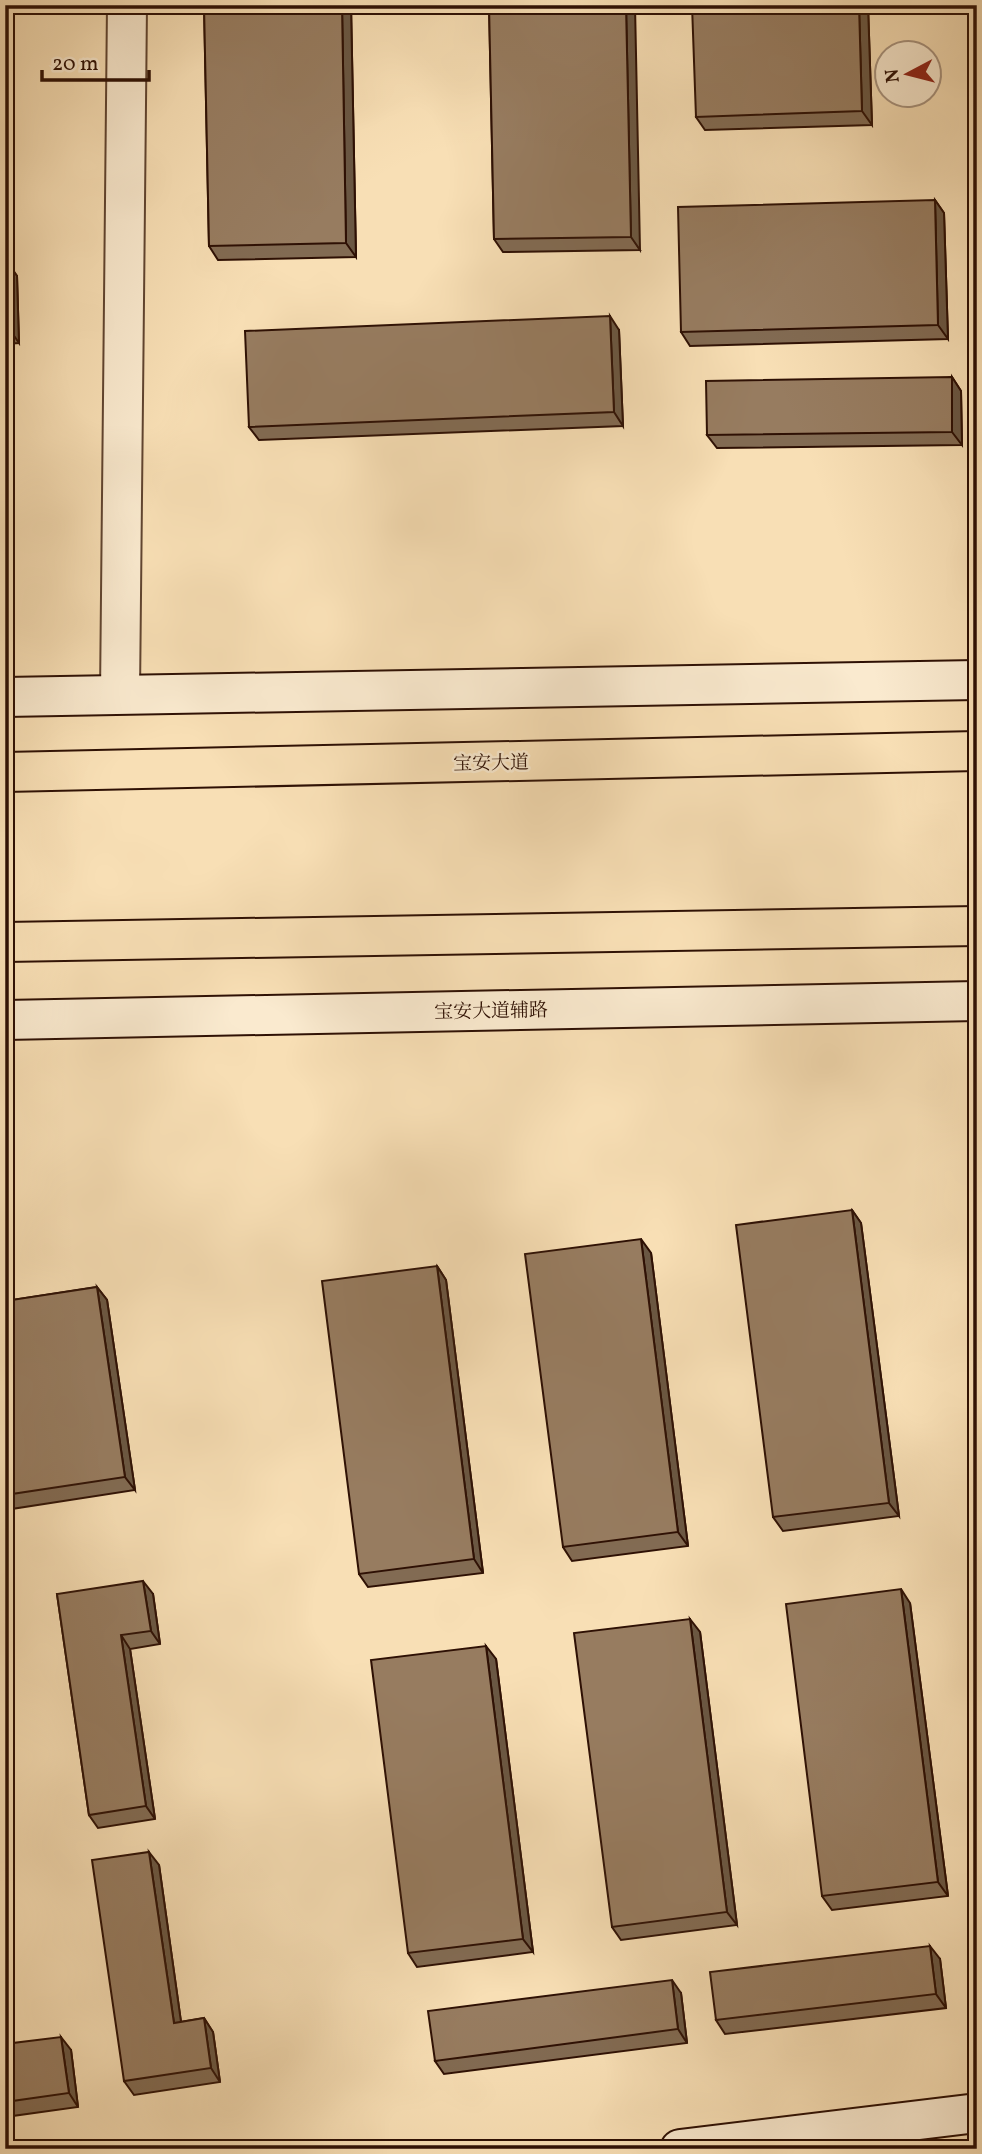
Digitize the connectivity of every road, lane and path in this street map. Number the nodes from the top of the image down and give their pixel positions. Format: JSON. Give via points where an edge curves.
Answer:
{"nodes":[{"id":1,"x":127,"y":5,"type":"edge"},
{"id":2,"x":977,"y":680,"type":"edge"},
{"id":3,"x":120,"y":694,"type":"junction"},
{"id":4,"x":5,"y":697,"type":"edge"},
{"id":5,"x":977,"y":751,"type":"edge"},
{"id":6,"x":5,"y":772,"type":"edge"},
{"id":7,"x":977,"y":926,"type":"edge"},
{"id":8,"x":5,"y":942,"type":"edge"},
{"id":9,"x":977,"y":1001,"type":"edge"},
{"id":10,"x":5,"y":1020,"type":"edge"},
{"id":11,"x":977,"y":2113,"type":"edge"},
{"id":12,"x":680,"y":2149,"type":"edge"}],
"edges":[{"from":1,"to":3,"type":"main road"},
{"from":2,"to":3,"type":"main road"},
{"from":3,"to":4,"type":"main road"},
{"from":5,"to":6,"type":"main road","name":"宝安大道"},
{"from":7,"to":8,"type":"main road"},
{"from":9,"to":10,"type":"main road","name":"宝安大道辅路"},
{"from":11,"to":12,"type":"main road"}]}
